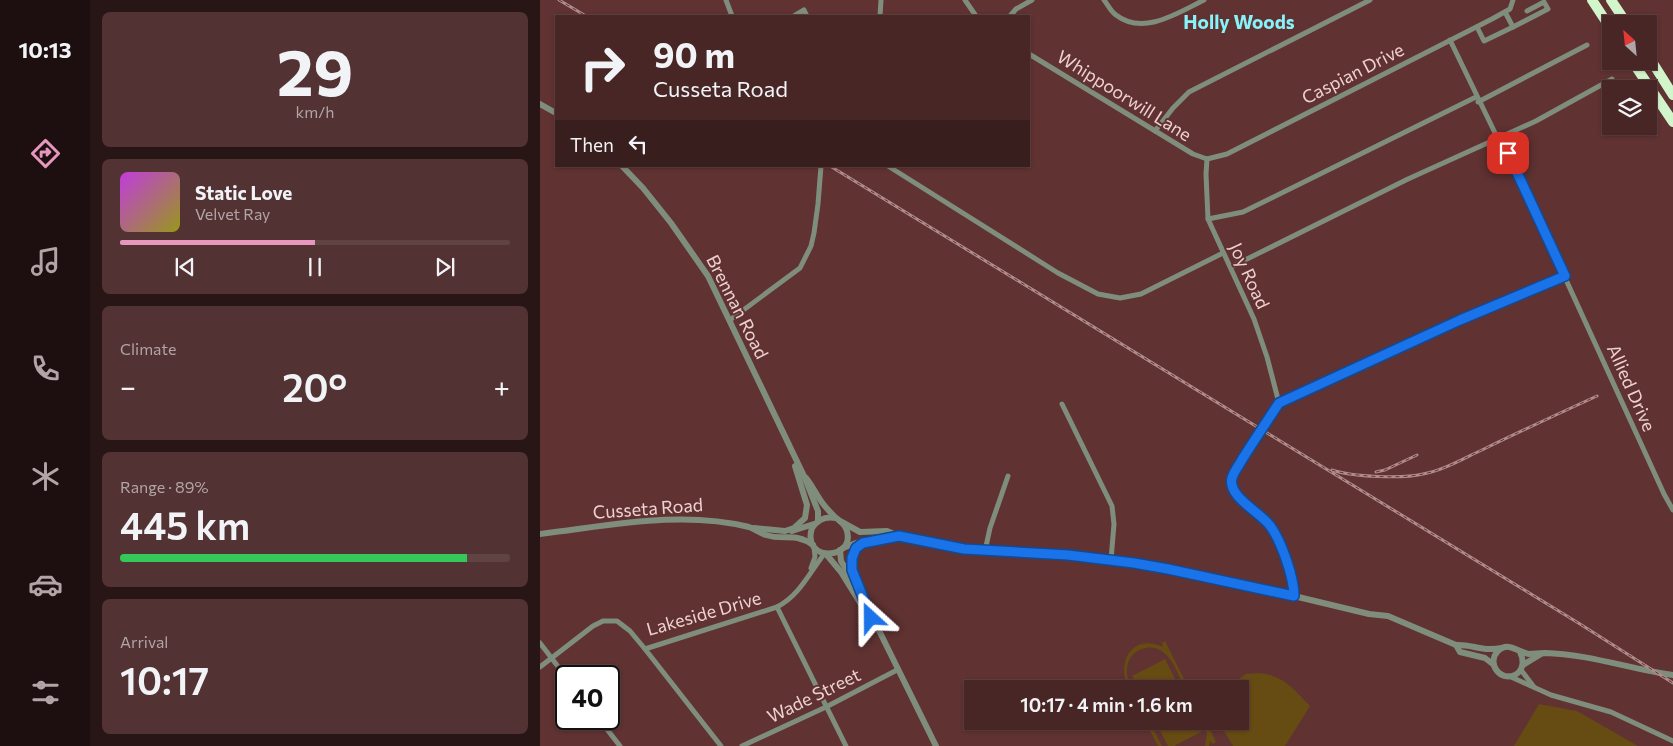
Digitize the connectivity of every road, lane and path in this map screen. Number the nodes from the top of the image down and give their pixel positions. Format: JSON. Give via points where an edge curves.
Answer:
{"nodes":[{"id":1,"x":726,"y":0,"type":"edge"},
{"id":2,"x":881,"y":0,"type":"edge"},
{"id":3,"x":965,"y":0,"type":"edge"},
{"id":4,"x":1032,"y":0,"type":"edge"},
{"id":5,"x":1104,"y":0,"type":"edge"},
{"id":6,"x":1204,"y":0,"type":"edge"},
{"id":7,"x":1370,"y":0,"type":"edge"},
{"id":8,"x":1513,"y":0,"type":"edge"},
{"id":9,"x":1592,"y":0,"type":"edge"},
{"id":10,"x":1611,"y":0,"type":"edge"},
{"id":11,"x":1507,"y":10,"type":"junction"},
{"id":12,"x":1526,"y":11,"type":"dead end"},
{"id":13,"x":732,"y":15,"type":"edge"},
{"id":14,"x":796,"y":15,"type":"edge"},
{"id":15,"x":806,"y":15,"type":"edge"},
{"id":16,"x":880,"y":15,"type":"edge"},
{"id":17,"x":975,"y":15,"type":"edge"},
{"id":18,"x":1011,"y":15,"type":"edge"},
{"id":19,"x":1602,"y":15,"type":"edge"},
{"id":20,"x":1621,"y":15,"type":"edge"},
{"id":21,"x":1477,"y":27,"type":"junction"},
{"id":22,"x":1513,"y":27,"type":"junction"},
{"id":23,"x":1450,"y":40,"type":"junction"},
{"id":24,"x":1587,"y":45,"type":"dead end"},
{"id":25,"x":1030,"y":55,"type":"edge"},
{"id":26,"x":1638,"y":70,"type":"edge"},
{"id":27,"x":1657,"y":70,"type":"edge"},
{"id":28,"x":1602,"y":85,"type":"edge"},
{"id":29,"x":1673,"y":95,"type":"edge"},
{"id":30,"x":1477,"y":99,"type":"junction"},
{"id":31,"x":540,"y":104,"type":"edge"},
{"id":32,"x":555,"y":113,"type":"edge"},
{"id":33,"x":1673,"y":122,"type":"edge"},
{"id":34,"x":1155,"y":131,"type":"junction"},
{"id":35,"x":1497,"y":137,"type":"junction"},
{"id":36,"x":1207,"y":159,"type":"junction"},
{"id":37,"x":623,"y":167,"type":"edge"},
{"id":38,"x":821,"y":167,"type":"edge"},
{"id":39,"x":890,"y":167,"type":"edge"},
{"id":40,"x":1208,"y":218,"type":"junction"},
{"id":41,"x":1224,"y":253,"type":"junction"},
{"id":42,"x":1231,"y":267,"type":"junction"},
{"id":43,"x":1565,"y":276,"type":"junction"},
{"id":44,"x":730,"y":320,"type":"junction"},
{"id":45,"x":1279,"y":403,"type":"junction"},
{"id":46,"x":1062,"y":404,"type":"dead end"},
{"id":47,"x":789,"y":448,"type":"junction"},
{"id":48,"x":804,"y":476,"type":"junction"},
{"id":49,"x":1008,"y":476,"type":"dead end"},
{"id":50,"x":1673,"y":510,"type":"edge"},
{"id":51,"x":838,"y":520,"type":"junction"},
{"id":52,"x":816,"y":522,"type":"junction"},
{"id":53,"x":752,"y":528,"type":"junction"},
{"id":54,"x":785,"y":531,"type":"junction"},
{"id":55,"x":540,"y":534,"type":"edge"},
{"id":56,"x":899,"y":536,"type":"junction"},
{"id":57,"x":867,"y":541,"type":"junction"},
{"id":58,"x":814,"y":546,"type":"junction"},
{"id":59,"x":841,"y":549,"type":"junction"},
{"id":60,"x":985,"y":551,"type":"junction"},
{"id":61,"x":825,"y":553,"type":"junction"},
{"id":62,"x":1111,"y":560,"type":"junction"},
{"id":63,"x":810,"y":573,"type":"junction"},
{"id":64,"x":862,"y":596,"type":"junction"},
{"id":65,"x":1294,"y":596,"type":"junction"},
{"id":66,"x":777,"y":607,"type":"junction"},
{"id":67,"x":871,"y":618,"type":"junction"},
{"id":68,"x":540,"y":643,"type":"edge"},
{"id":69,"x":1456,"y":646,"type":"junction"},
{"id":70,"x":1502,"y":648,"type":"junction"},
{"id":71,"x":646,"y":649,"type":"junction"},
{"id":72,"x":1520,"y":652,"type":"junction"},
{"id":73,"x":1542,"y":653,"type":"junction"},
{"id":74,"x":552,"y":658,"type":"junction"},
{"id":75,"x":557,"y":665,"type":"edge"},
{"id":76,"x":1494,"y":665,"type":"junction"},
{"id":77,"x":1522,"y":667,"type":"junction"},
{"id":78,"x":540,"y":668,"type":"edge"},
{"id":79,"x":897,"y":670,"type":"junction"},
{"id":80,"x":1673,"y":675,"type":"edge"},
{"id":81,"x":1509,"y":676,"type":"junction"},
{"id":82,"x":1534,"y":687,"type":"junction"},
{"id":83,"x":826,"y":707,"type":"junction"},
{"id":84,"x":608,"y":730,"type":"edge"},
{"id":85,"x":1673,"y":741,"type":"edge"},
{"id":86,"x":620,"y":746,"type":"edge"},
{"id":87,"x":721,"y":746,"type":"edge"},
{"id":88,"x":742,"y":746,"type":"edge"},
{"id":89,"x":846,"y":746,"type":"edge"},
{"id":90,"x":936,"y":746,"type":"edge"}],
"edges":[{"from":1,"to":13,"type":"street"},
{"from":2,"to":16,"type":"street"},
{"from":3,"to":17,"type":"street"},
{"from":4,"to":18,"type":"street"},
{"from":5,"to":6,"type":"street","via":[[1116,15],[1132,24],[1163,20]]},
{"from":7,"to":34,"type":"street","via":[[1189,92]]},
{"from":8,"to":11,"type":"street"},
{"from":9,"to":19,"type":"highway"},
{"from":10,"to":20,"type":"highway"},
{"from":11,"to":21,"type":"street","name":"Caspian Drive"},
{"from":11,"to":22,"type":"street"},
{"from":12,"to":22,"type":"street","via":[[1544,2],[1548,10]]},
{"from":14,"to":15,"type":"street","via":[[804,10]]},
{"from":21,"to":22,"type":"street","via":[[1484,40]]},
{"from":21,"to":23,"type":"street","name":"Caspian Drive"},
{"from":23,"to":30,"type":"street"},
{"from":23,"to":36,"type":"street","name":"Caspian Drive","via":[[1227,154]]},
{"from":24,"to":30,"type":"street"},
{"from":25,"to":34,"type":"street","name":"Whippoorwill Lane"},
{"from":26,"to":33,"type":"highway"},
{"from":27,"to":29,"type":"highway"},
{"from":28,"to":35,"type":"street","via":[[1536,121]]},
{"from":30,"to":35,"type":"street"},
{"from":30,"to":40,"type":"street","via":[[1243,212]]},
{"from":31,"to":32,"type":"street"},
{"from":34,"to":36,"type":"street","name":"Whippoorwill Lane","via":[[1192,154]]},
{"from":35,"to":42,"type":"street"},
{"from":35,"to":43,"type":"street","via":[[1508,153]]},
{"from":36,"to":40,"type":"street","name":"Joy Road"},
{"from":37,"to":44,"type":"street","name":"Brennan Road","via":[[676,229],[708,276]]},
{"from":38,"to":44,"type":"street","via":[[814,233],[800,268]]},
{"from":39,"to":41,"type":"street","via":[[1058,273],[1098,294],[1120,298],[1141,294]]},
{"from":40,"to":41,"type":"street","name":"Joy Road"},
{"from":41,"to":42,"type":"street","name":"Joy Road"},
{"from":42,"to":45,"type":"street","name":"Joy Road","via":[[1254,319]]},
{"from":43,"to":45,"type":"street"},
{"from":43,"to":50,"type":"street","name":"Allied Drive"},
{"from":44,"to":47,"type":"street","name":"Brennan Road"},
{"from":45,"to":65,"type":"street","via":[[1232,478],[1232,484],[1233,491],[1262,516],[1276,535],[1291,572]]},
{"from":46,"to":62,"type":"street","via":[[1112,506]]},
{"from":47,"to":48,"type":"street","name":"Brennan Road"},
{"from":47,"to":54,"type":"street","via":[[807,509],[802,522]]},
{"from":48,"to":51,"type":"street","name":"Brennan Road"},
{"from":48,"to":52,"type":"street","name":"Brennan Road","via":[[816,504]]},
{"from":49,"to":60,"type":"street"},
{"from":51,"to":52,"type":"street","via":[[827,517]]},
{"from":51,"to":56,"type":"street","via":[[860,532],[887,531]]},
{"from":51,"to":59,"type":"street","via":[[847,531],[847,540]]},
{"from":52,"to":54,"type":"street","via":[[798,530]]},
{"from":52,"to":58,"type":"street","via":[[810,537]]},
{"from":53,"to":54,"type":"street"},
{"from":53,"to":55,"type":"street","name":"Cusseta Road","via":[[714,520],[678,519]]},
{"from":53,"to":58,"type":"street","name":"Cusseta Road","via":[[766,535],[796,537]]},
{"from":56,"to":57,"type":"street"},
{"from":56,"to":60,"type":"street"},
{"from":57,"to":59,"type":"street"},
{"from":57,"to":64,"type":"street","via":[[856,548],[852,561]]},
{"from":58,"to":61,"type":"street"},
{"from":58,"to":63,"type":"street","name":"Lakeside Drive","via":[[815,557]]},
{"from":59,"to":61,"type":"street"},
{"from":59,"to":64,"type":"street","via":[[841,561]]},
{"from":60,"to":62,"type":"street"},
{"from":61,"to":63,"type":"street","name":"Lakeside Drive"},
{"from":61,"to":67,"type":"street"},
{"from":62,"to":65,"type":"street"},
{"from":63,"to":66,"type":"street","name":"Lakeside Drive","via":[[795,594]]},
{"from":64,"to":67,"type":"street"},
{"from":65,"to":69,"type":"street","via":[[1388,616]]},
{"from":66,"to":71,"type":"street","name":"Lakeside Drive"},
{"from":66,"to":83,"type":"street"},
{"from":67,"to":79,"type":"street"},
{"from":68,"to":74,"type":"street"},
{"from":69,"to":70,"type":"street","via":[[1490,650]]},
{"from":69,"to":76,"type":"street","via":[[1460,652],[1485,658]]},
{"from":70,"to":72,"type":"street","via":[[1512,647]]},
{"from":70,"to":76,"type":"street","via":[[1494,655]]},
{"from":71,"to":74,"type":"street","name":"Lakeside Drive","via":[[617,621],[603,621]]},
{"from":71,"to":87,"type":"street"},
{"from":72,"to":73,"type":"street"},
{"from":72,"to":77,"type":"street"},
{"from":73,"to":77,"type":"street"},
{"from":73,"to":80,"type":"street","via":[[1567,654]]},
{"from":74,"to":75,"type":"street"},
{"from":74,"to":78,"type":"street","name":"Lakeside Drive"},
{"from":76,"to":81,"type":"street","via":[[1499,674]]},
{"from":77,"to":81,"type":"street"},
{"from":77,"to":82,"type":"street"},
{"from":79,"to":83,"type":"street","name":"Wade Street"},
{"from":79,"to":90,"type":"street"},
{"from":81,"to":82,"type":"street"},
{"from":82,"to":85,"type":"street","via":[[1611,712]]},
{"from":83,"to":88,"type":"street","name":"Wade Street"},
{"from":83,"to":89,"type":"street"},
{"from":84,"to":86,"type":"street"}]}
